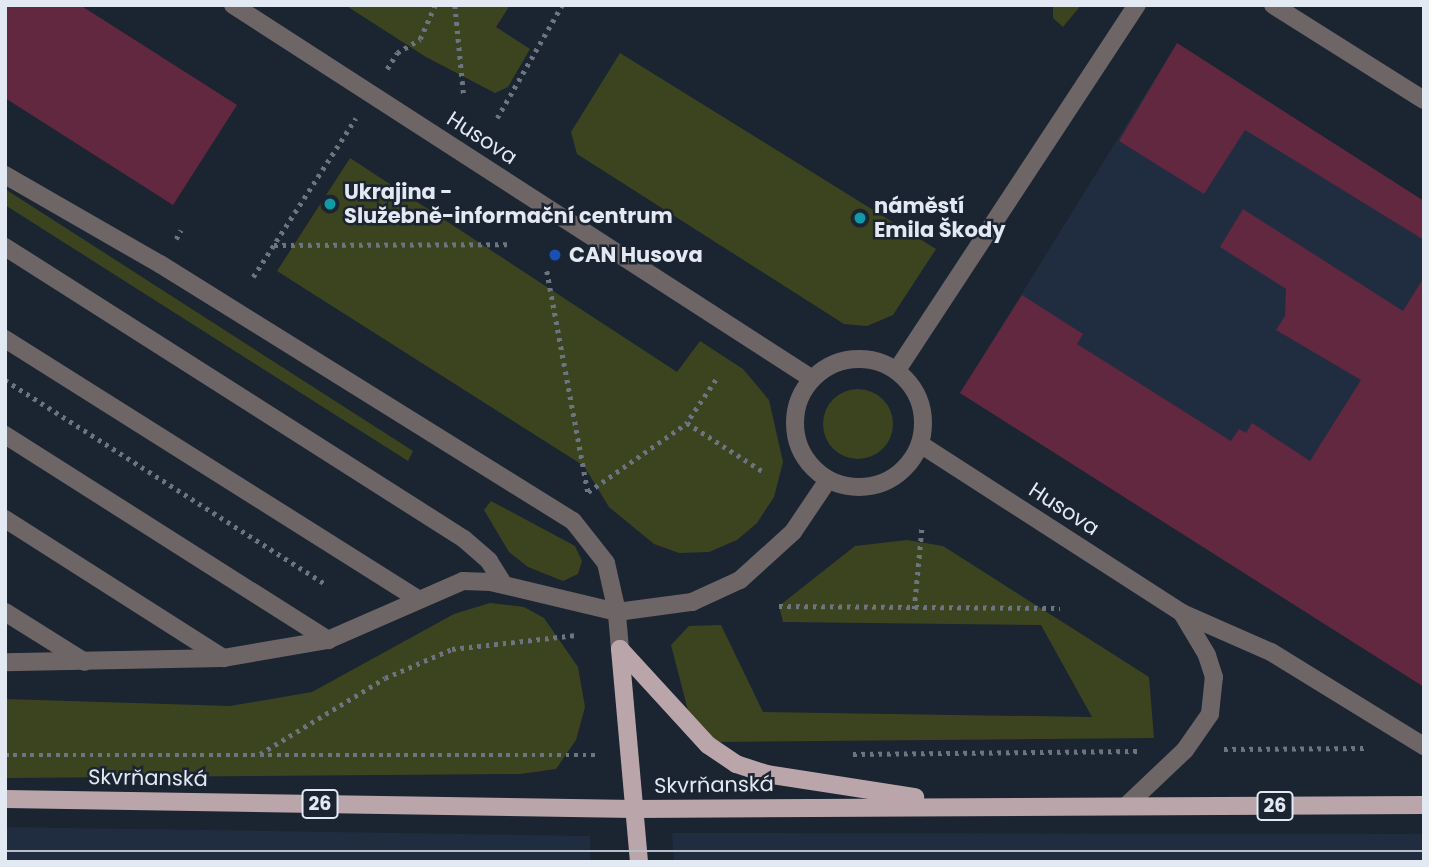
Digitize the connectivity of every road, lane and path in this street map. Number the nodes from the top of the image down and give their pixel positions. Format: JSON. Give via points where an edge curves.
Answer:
{"nodes":[{"id":1,"x":233,"y":5,"type":"edge"},
{"id":2,"x":435,"y":5,"type":"edge"},
{"id":3,"x":455,"y":5,"type":"edge"},
{"id":4,"x":562,"y":5,"type":"edge"},
{"id":5,"x":1137,"y":5,"type":"edge"},
{"id":6,"x":1273,"y":5,"type":"edge"},
{"id":7,"x":371,"y":94,"type":"junction"},
{"id":8,"x":464,"y":97,"type":"dead end"},
{"id":9,"x":1424,"y":100,"type":"edge"},
{"id":10,"x":497,"y":118,"type":"dead end"},
{"id":11,"x":5,"y":174,"type":"edge"},
{"id":12,"x":507,"y":244,"type":"dead end"},
{"id":13,"x":274,"y":245,"type":"junction"},
{"id":14,"x":5,"y":247,"type":"edge"},
{"id":15,"x":547,"y":271,"type":"dead end"},
{"id":16,"x":253,"y":277,"type":"dead end"},
{"id":17,"x":5,"y":339,"type":"edge"},
{"id":18,"x":897,"y":370,"type":"junction"},
{"id":19,"x":811,"y":378,"type":"junction"},
{"id":20,"x":5,"y":380,"type":"edge"},
{"id":21,"x":716,"y":380,"type":"dead end"},
{"id":22,"x":687,"y":423,"type":"junction"},
{"id":23,"x":5,"y":435,"type":"edge"},
{"id":24,"x":920,"y":444,"type":"junction"},
{"id":25,"x":764,"y":472,"type":"dead end"},
{"id":26,"x":828,"y":480,"type":"junction"},
{"id":27,"x":5,"y":519,"type":"edge"},
{"id":28,"x":922,"y":525,"type":"dead end"},
{"id":29,"x":327,"y":585,"type":"dead end"},
{"id":30,"x":504,"y":585,"type":"junction"},
{"id":31,"x":418,"y":599,"type":"junction"},
{"id":32,"x":779,"y":606,"type":"dead end"},
{"id":33,"x":1060,"y":608,"type":"dead end"},
{"id":34,"x":914,"y":609,"type":"junction"},
{"id":35,"x":5,"y":612,"type":"edge"},
{"id":36,"x":1182,"y":612,"type":"junction"},
{"id":37,"x":618,"y":620,"type":"junction"},
{"id":38,"x":328,"y":640,"type":"junction"},
{"id":39,"x":620,"y":649,"type":"junction"},
{"id":40,"x":223,"y":658,"type":"junction"},
{"id":41,"x":5,"y":662,"type":"edge"},
{"id":42,"x":85,"y":662,"type":"junction"},
{"id":43,"x":1424,"y":746,"type":"edge"},
{"id":44,"x":1371,"y":748,"type":"dead end"},
{"id":45,"x":1185,"y":750,"type":"junction"},
{"id":46,"x":846,"y":754,"type":"dead end"},
{"id":47,"x":5,"y":755,"type":"edge"},
{"id":48,"x":258,"y":755,"type":"junction"},
{"id":49,"x":629,"y":755,"type":"junction"},
{"id":50,"x":5,"y":799,"type":"edge"},
{"id":51,"x":964,"y":805,"type":"junction"},
{"id":52,"x":1126,"y":806,"type":"junction"},
{"id":53,"x":1424,"y":806,"type":"edge"},
{"id":54,"x":635,"y":808,"type":"junction"},
{"id":55,"x":639,"y":862,"type":"edge"}],
"edges":[{"from":1,"to":7,"type":"street","name":"Husova"},
{"from":2,"to":7,"type":"path","via":[[420,39],[397,53]]},
{"from":3,"to":8,"type":"path"},
{"from":4,"to":10,"type":"path"},
{"from":5,"to":18,"type":"street"},
{"from":6,"to":9,"type":"street"},
{"from":7,"to":13,"type":"path"},
{"from":7,"to":19,"type":"street","name":"Husova"},
{"from":11,"to":37,"type":"street","via":[[160,264],[573,521],[606,563]]},
{"from":12,"to":13,"type":"path"},
{"from":13,"to":16,"type":"path"},
{"from":14,"to":30,"type":"street","via":[[464,539],[489,561]]},
{"from":15,"to":22,"type":"path","via":[[588,492]]},
{"from":17,"to":31,"type":"street"},
{"from":18,"to":19,"type":"street","via":[[862,358],[843,360]]},
{"from":18,"to":24,"type":"street","via":[[921,404]]},
{"from":19,"to":26,"type":"street","via":[[797,404],[794,433],[806,460]]},
{"from":20,"to":29,"type":"path"},
{"from":21,"to":22,"type":"path"},
{"from":22,"to":25,"type":"path"},
{"from":23,"to":38,"type":"street"},
{"from":24,"to":26,"type":"street","via":[[910,464],[893,478],[860,487]]},
{"from":24,"to":36,"type":"street","name":"Husova"},
{"from":26,"to":37,"type":"street","via":[[793,532],[740,580],[692,602]]},
{"from":27,"to":40,"type":"street"},
{"from":28,"to":34,"type":"path"},
{"from":30,"to":31,"type":"street","via":[[463,581]]},
{"from":30,"to":37,"type":"street"},
{"from":31,"to":38,"type":"street"},
{"from":32,"to":34,"type":"path"},
{"from":33,"to":34,"type":"path"},
{"from":35,"to":42,"type":"street"},
{"from":36,"to":43,"type":"street","name":"Husova","via":[[1271,652]]},
{"from":36,"to":45,"type":"street","via":[[1207,655],[1215,695],[1201,731]]},
{"from":37,"to":39,"type":"street"},
{"from":37,"to":48,"type":"path","via":[[530,643],[452,649],[385,678]]},
{"from":38,"to":40,"type":"street"},
{"from":39,"to":49,"type":"main road"},
{"from":39,"to":51,"type":"main road","via":[[708,745],[743,767]]},
{"from":40,"to":42,"type":"street"},
{"from":41,"to":42,"type":"street"},
{"from":44,"to":45,"type":"path"},
{"from":45,"to":46,"type":"path"},
{"from":45,"to":52,"type":"street"},
{"from":47,"to":48,"type":"path"},
{"from":48,"to":49,"type":"path"},
{"from":49,"to":54,"type":"main road"},
{"from":50,"to":54,"type":"main road","name":"Skvrňanská","number":"26"},
{"from":51,"to":52,"type":"main road","name":"Skvrňanská","number":"26"},
{"from":51,"to":54,"type":"main road","name":"Skvrňanská","number":"26"},
{"from":52,"to":53,"type":"main road","name":"Skvrňanská","number":"26"},
{"from":54,"to":55,"type":"main road"}]}
